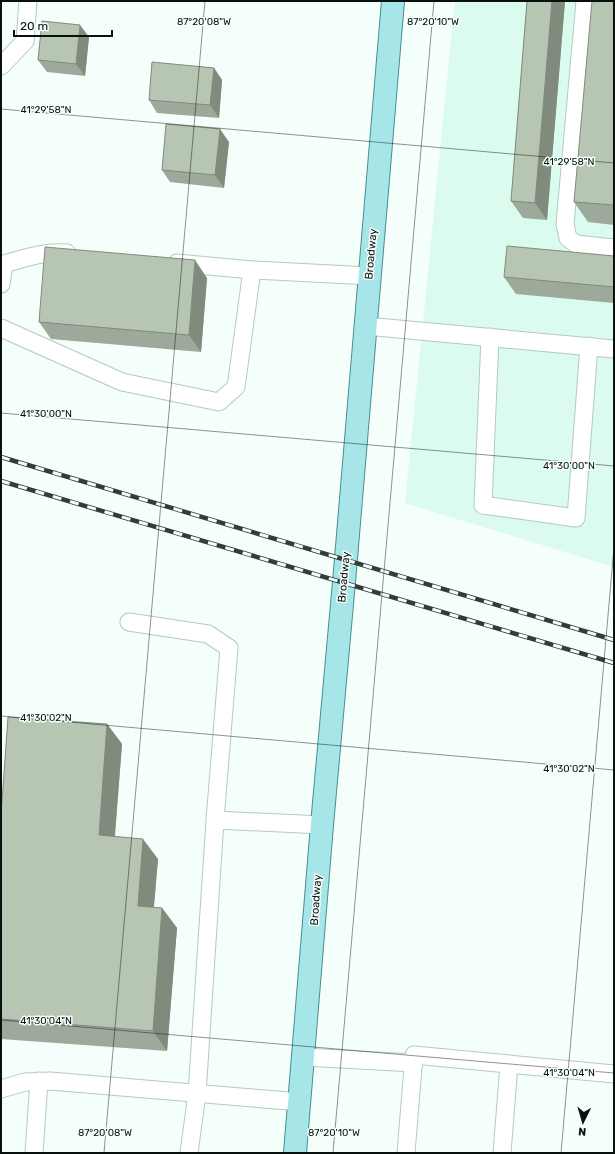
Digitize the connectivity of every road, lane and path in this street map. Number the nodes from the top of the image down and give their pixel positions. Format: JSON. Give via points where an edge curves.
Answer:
{"nodes":[{"id":1,"x":28,"y":1,"type":"edge"},
{"id":2,"x":393,"y":1,"type":"edge"},
{"id":3,"x":585,"y":1,"type":"edge"},
{"id":4,"x":1,"y":66,"type":"edge"},
{"id":5,"x":614,"y":248,"type":"edge"},
{"id":6,"x":80,"y":254,"type":"edge"},
{"id":7,"x":158,"y":262,"type":"edge"},
{"id":8,"x":252,"y":270,"type":"junction"},
{"id":9,"x":370,"y":276,"type":"junction"},
{"id":10,"x":1,"y":284,"type":"edge"},
{"id":11,"x":366,"y":326,"type":"junction"},
{"id":12,"x":1,"y":328,"type":"edge"},
{"id":13,"x":490,"y":337,"type":"junction"},
{"id":14,"x":588,"y":346,"type":"junction"},
{"id":15,"x":614,"y":349,"type":"edge"},
{"id":16,"x":128,"y":622,"type":"dead end"},
{"id":17,"x":215,"y":820,"type":"junction"},
{"id":18,"x":322,"y":825,"type":"junction"},
{"id":19,"x":303,"y":1057,"type":"junction"},
{"id":20,"x":414,"y":1064,"type":"junction"},
{"id":21,"x":509,"y":1064,"type":"junction"},
{"id":22,"x":614,"y":1074,"type":"edge"},
{"id":23,"x":39,"y":1082,"type":"junction"},
{"id":24,"x":1,"y":1089,"type":"edge"},
{"id":25,"x":197,"y":1094,"type":"junction"},
{"id":26,"x":300,"y":1102,"type":"junction"},
{"id":27,"x":34,"y":1153,"type":"edge"},
{"id":28,"x":189,"y":1153,"type":"edge"},
{"id":29,"x":296,"y":1153,"type":"edge"},
{"id":30,"x":406,"y":1153,"type":"edge"},
{"id":31,"x":502,"y":1153,"type":"edge"}],
"edges":[{"from":1,"to":4,"type":"lane","via":[[25,41]]},
{"from":2,"to":9,"type":"main road","name":"Broadway"},
{"from":3,"to":5,"type":"lane","via":[[565,224],[568,238],[576,244]]},
{"from":6,"to":10,"type":"lane","via":[[56,252],[29,256],[4,264]]},
{"from":7,"to":8,"type":"lane"},
{"from":8,"to":9,"type":"lane"},
{"from":8,"to":12,"type":"lane","via":[[236,387],[219,402],[122,382]]},
{"from":9,"to":11,"type":"main road","name":"Broadway"},
{"from":11,"to":13,"type":"lane"},
{"from":11,"to":18,"type":"main road","name":"Broadway"},
{"from":13,"to":14,"type":"lane"},
{"from":13,"to":14,"type":"lane","via":[[483,505],[576,518]]},
{"from":14,"to":15,"type":"lane"},
{"from":16,"to":17,"type":"lane","via":[[208,634],[229,648]]},
{"from":17,"to":18,"type":"lane"},
{"from":17,"to":25,"type":"lane"},
{"from":18,"to":19,"type":"main road","name":"Broadway"},
{"from":19,"to":20,"type":"lane"},
{"from":19,"to":26,"type":"main road","name":"Broadway"},
{"from":20,"to":21,"type":"lane","via":[[414,1055]]},
{"from":20,"to":30,"type":"lane"},
{"from":21,"to":22,"type":"lane"},
{"from":21,"to":31,"type":"lane"},
{"from":23,"to":24,"type":"lane","via":[[25,1082]]},
{"from":23,"to":25,"type":"lane"},
{"from":23,"to":27,"type":"lane"},
{"from":25,"to":26,"type":"lane"},
{"from":25,"to":28,"type":"lane"},
{"from":26,"to":29,"type":"main road","name":"Broadway"}]}
